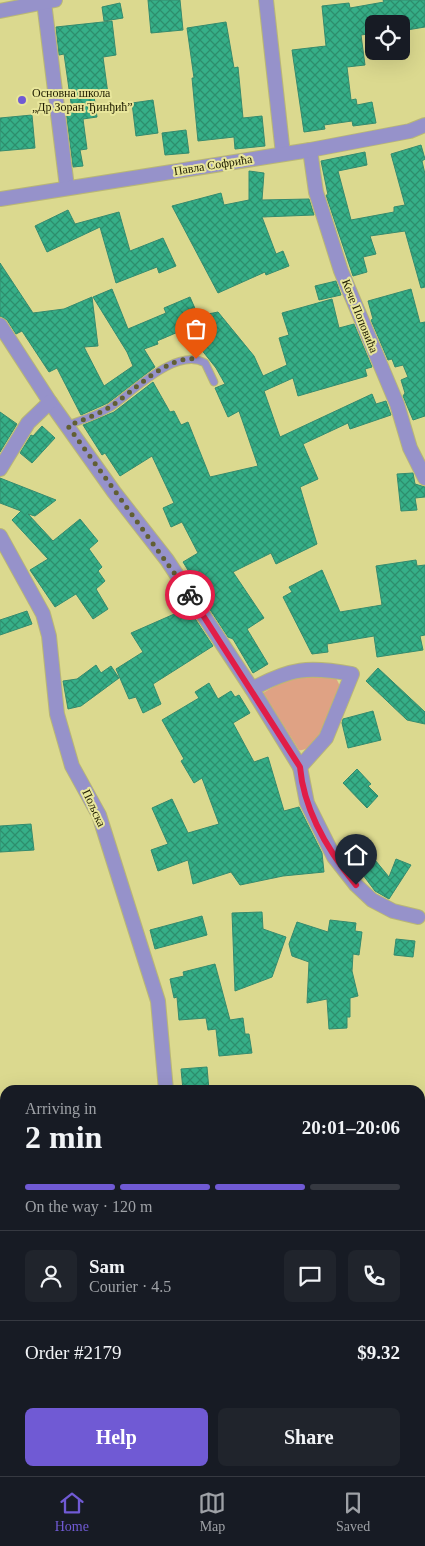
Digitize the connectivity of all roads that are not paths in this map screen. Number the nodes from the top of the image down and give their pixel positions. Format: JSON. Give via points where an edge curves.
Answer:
{"nodes":[{"id":1,"x":266,"y":0,"type":"edge"},
{"id":2,"x":50,"y":1,"type":"edge"},
{"id":3,"x":0,"y":11,"type":"edge"},
{"id":4,"x":425,"y":125,"type":"edge"},
{"id":5,"x":310,"y":150,"type":"junction"},
{"id":6,"x":283,"y":154,"type":"junction"},
{"id":7,"x":67,"y":188,"type":"junction"},
{"id":8,"x":0,"y":199,"type":"edge"},
{"id":9,"x":0,"y":325,"type":"edge"},
{"id":10,"x":214,"y":382,"type":"dead end"},
{"id":11,"x":50,"y":402,"type":"junction"},
{"id":12,"x":68,"y":426,"type":"junction"},
{"id":13,"x":0,"y":470,"type":"edge"},
{"id":14,"x":425,"y":478,"type":"edge"},
{"id":15,"x":0,"y":536,"type":"edge"},
{"id":16,"x":252,"y":689,"type":"junction"},
{"id":17,"x":300,"y":767,"type":"junction"},
{"id":18,"x":418,"y":917,"type":"dead end"},
{"id":19,"x":166,"y":1085,"type":"edge"}],
"edges":[{"from":1,"to":6,"type":"street"},
{"from":2,"to":3,"type":"street"},
{"from":2,"to":7,"type":"street"},
{"from":4,"to":5,"type":"street","name":"Павла Софрића","via":[[410,131]]},
{"from":5,"to":6,"type":"street","name":"Павла Софрића"},
{"from":5,"to":14,"type":"street","name":"Коче Поповића","via":[[316,192],[341,271],[397,404],[410,448]]},
{"from":6,"to":7,"type":"street","name":"Павла Софрића"},
{"from":7,"to":8,"type":"street","name":"Павла Софрића"},
{"from":9,"to":11,"type":"street"},
{"from":10,"to":12,"type":"lane","via":[[205,363],[196,359],[183,360],[157,372],[110,407]]},
{"from":11,"to":12,"type":"street"},
{"from":11,"to":13,"type":"street","via":[[28,423]]},
{"from":12,"to":16,"type":"street","via":[[167,560]]},
{"from":15,"to":19,"type":"street","name":"Пољска","via":[[43,614],[50,636],[59,723],[72,766],[99,814],[158,1001]]},
{"from":16,"to":17,"type":"street"},
{"from":16,"to":17,"type":"street","via":[[276,676],[301,670],[319,668],[352,674],[326,738]]},
{"from":17,"to":18,"type":"street","via":[[316,823],[345,872],[364,893],[382,906]]}]}
